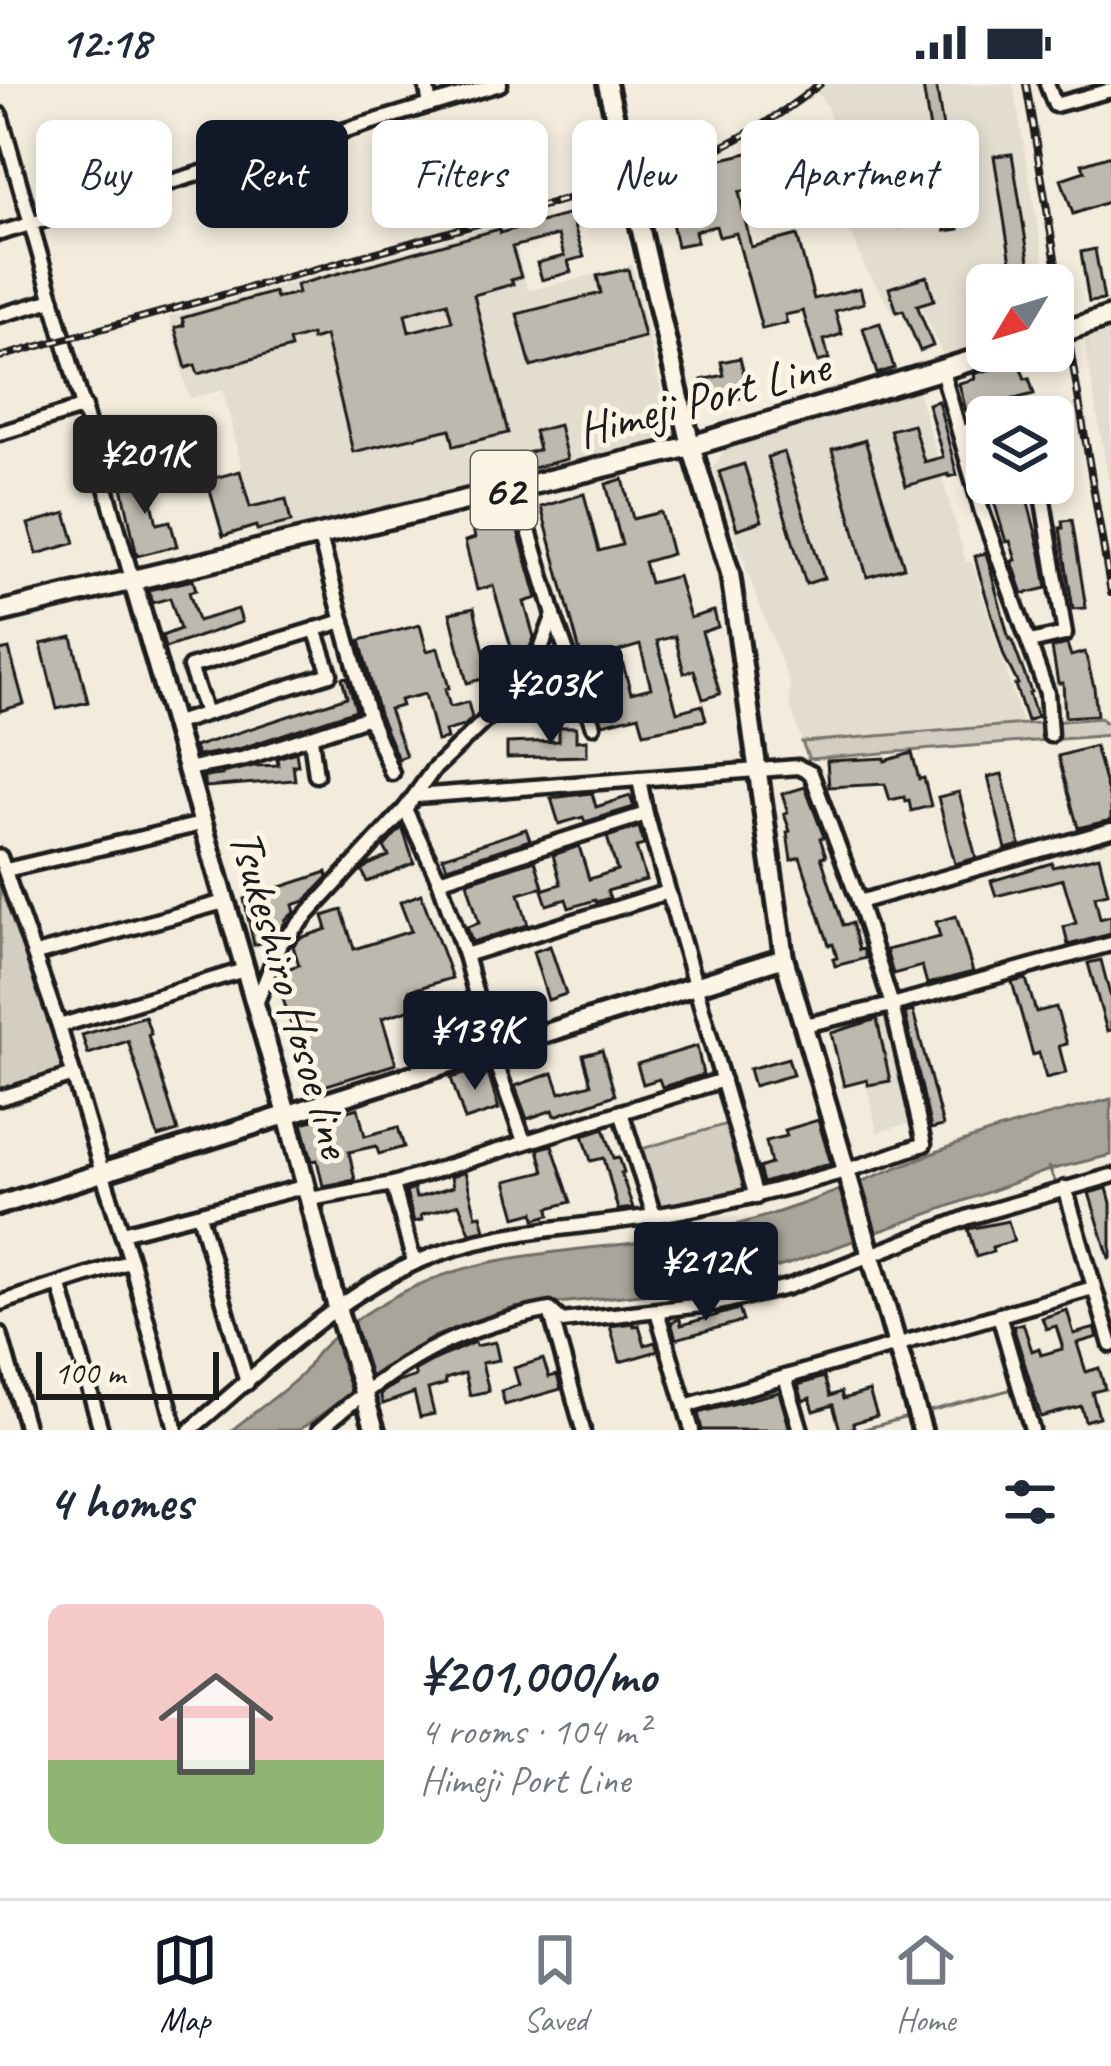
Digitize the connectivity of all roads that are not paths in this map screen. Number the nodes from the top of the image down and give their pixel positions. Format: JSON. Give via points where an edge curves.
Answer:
{"nodes":[{"id":1,"x":426,"y":84,"type":"edge"},
{"id":2,"x":500,"y":84,"type":"edge"},
{"id":3,"x":607,"y":84,"type":"edge"},
{"id":4,"x":1048,"y":84,"type":"edge"},
{"id":5,"x":1111,"y":90,"type":"edge"},
{"id":6,"x":430,"y":105,"type":"junction"},
{"id":7,"x":0,"y":115,"type":"edge"},
{"id":8,"x":31,"y":224,"type":"junction"},
{"id":9,"x":0,"y":233,"type":"edge"},
{"id":10,"x":53,"y":300,"type":"junction"},
{"id":11,"x":0,"y":315,"type":"edge"},
{"id":12,"x":1111,"y":316,"type":"edge"},
{"id":13,"x":1074,"y":328,"type":"edge"},
{"id":14,"x":966,"y":363,"type":"edge"},
{"id":15,"x":942,"y":371,"type":"junction"},
{"id":16,"x":85,"y":407,"type":"junction"},
{"id":17,"x":966,"y":431,"type":"edge"},
{"id":18,"x":0,"y":433,"type":"edge"},
{"id":19,"x":960,"y":433,"type":"junction"},
{"id":20,"x":691,"y":446,"type":"junction"},
{"id":21,"x":516,"y":488,"type":"junction"},
{"id":22,"x":1044,"y":504,"type":"edge"},
{"id":23,"x":319,"y":534,"type":"junction"},
{"id":24,"x":132,"y":579,"type":"junction"},
{"id":25,"x":0,"y":612,"type":"edge"},
{"id":26,"x":554,"y":615,"type":"junction"},
{"id":27,"x":343,"y":621,"type":"junction"},
{"id":28,"x":315,"y":629,"type":"junction"},
{"id":29,"x":1030,"y":642,"type":"junction"},
{"id":30,"x":206,"y":713,"type":"junction"},
{"id":31,"x":369,"y":717,"type":"junction"},
{"id":32,"x":173,"y":724,"type":"junction"},
{"id":33,"x":593,"y":726,"type":"dead end"},
{"id":34,"x":1050,"y":735,"type":"dead end"},
{"id":35,"x":311,"y":738,"type":"junction"},
{"id":36,"x":186,"y":769,"type":"junction"},
{"id":37,"x":760,"y":770,"type":"junction"},
{"id":38,"x":392,"y":773,"type":"dead end"},
{"id":39,"x":316,"y":775,"type":"dead end"},
{"id":40,"x":639,"y":779,"type":"junction"},
{"id":41,"x":416,"y":796,"type":"junction"},
{"id":42,"x":405,"y":809,"type":"junction"},
{"id":43,"x":646,"y":814,"type":"junction"},
{"id":44,"x":202,"y":824,"type":"junction"},
{"id":45,"x":1111,"y":830,"type":"edge"},
{"id":46,"x":3,"y":864,"type":"edge"},
{"id":47,"x":439,"y":880,"type":"junction"},
{"id":48,"x":668,"y":892,"type":"junction"},
{"id":49,"x":224,"y":902,"type":"junction"},
{"id":50,"x":859,"y":902,"type":"junction"},
{"id":51,"x":1111,"y":944,"type":"edge"},
{"id":52,"x":36,"y":955,"type":"junction"},
{"id":53,"x":465,"y":955,"type":"junction"},
{"id":54,"x":784,"y":958,"type":"junction"},
{"id":55,"x":244,"y":970,"type":"junction"},
{"id":56,"x":694,"y":987,"type":"junction"},
{"id":57,"x":256,"y":1005,"type":"junction"},
{"id":58,"x":892,"y":1005,"type":"junction"},
{"id":59,"x":59,"y":1025,"type":"junction"},
{"id":60,"x":805,"y":1025,"type":"junction"},
{"id":61,"x":491,"y":1050,"type":"junction"},
{"id":62,"x":74,"y":1076,"type":"junction"},
{"id":63,"x":723,"y":1079,"type":"junction"},
{"id":64,"x":0,"y":1098,"type":"edge"},
{"id":65,"x":621,"y":1112,"type":"junction"},
{"id":66,"x":287,"y":1114,"type":"junction"},
{"id":67,"x":524,"y":1141,"type":"junction"},
{"id":68,"x":102,"y":1172,"type":"junction"},
{"id":69,"x":847,"y":1173,"type":"junction"},
{"id":70,"x":1111,"y":1176,"type":"edge"},
{"id":71,"x":393,"y":1184,"type":"junction"},
{"id":72,"x":1065,"y":1188,"type":"junction"},
{"id":73,"x":309,"y":1192,"type":"junction"},
{"id":74,"x":756,"y":1197,"type":"junction"},
{"id":75,"x":0,"y":1204,"type":"edge"},
{"id":76,"x":199,"y":1214,"type":"junction"},
{"id":77,"x":654,"y":1216,"type":"junction"},
{"id":78,"x":122,"y":1233,"type":"junction"},
{"id":79,"x":871,"y":1255,"type":"junction"},
{"id":80,"x":131,"y":1261,"type":"junction"},
{"id":81,"x":414,"y":1263,"type":"junction"},
{"id":82,"x":60,"y":1286,"type":"junction"},
{"id":83,"x":1094,"y":1288,"type":"junction"},
{"id":84,"x":0,"y":1303,"type":"edge"},
{"id":85,"x":550,"y":1310,"type":"junction"},
{"id":86,"x":657,"y":1311,"type":"junction"},
{"id":87,"x":339,"y":1314,"type":"junction"},
{"id":88,"x":999,"y":1315,"type":"junction"},
{"id":89,"x":0,"y":1334,"type":"edge"},
{"id":90,"x":896,"y":1344,"type":"junction"},
{"id":91,"x":1111,"y":1345,"type":"edge"},
{"id":92,"x":785,"y":1377,"type":"junction"},
{"id":93,"x":247,"y":1383,"type":"junction"},
{"id":94,"x":363,"y":1389,"type":"junction"},
{"id":95,"x":685,"y":1406,"type":"junction"},
{"id":96,"x":27,"y":1430,"type":"edge"},
{"id":97,"x":101,"y":1430,"type":"edge"},
{"id":98,"x":176,"y":1430,"type":"edge"},
{"id":99,"x":190,"y":1430,"type":"edge"},
{"id":100,"x":319,"y":1430,"type":"edge"},
{"id":101,"x":375,"y":1430,"type":"edge"},
{"id":102,"x":583,"y":1430,"type":"edge"},
{"id":103,"x":692,"y":1430,"type":"edge"},
{"id":104,"x":801,"y":1430,"type":"edge"},
{"id":105,"x":922,"y":1430,"type":"edge"},
{"id":106,"x":1032,"y":1430,"type":"edge"}],
"edges":[{"from":1,"to":6,"type":"street"},
{"from":2,"to":6,"type":"street"},
{"from":3,"to":20,"type":"street"},
{"from":4,"to":5,"type":"street","via":[[1055,105]]},
{"from":6,"to":8,"type":"street"},
{"from":7,"to":8,"type":"street"},
{"from":8,"to":9,"type":"street"},
{"from":8,"to":10,"type":"street"},
{"from":10,"to":11,"type":"street"},
{"from":10,"to":16,"type":"street"},
{"from":12,"to":13,"type":"main road"},
{"from":14,"to":15,"type":"main road","name":"Himeji Port Line","number":"62"},
{"from":15,"to":19,"type":"street"},
{"from":15,"to":20,"type":"main road","name":"Himeji Port Line","number":"62"},
{"from":16,"to":18,"type":"street"},
{"from":16,"to":24,"type":"street"},
{"from":17,"to":19,"type":"street"},
{"from":19,"to":29,"type":"street"},
{"from":20,"to":21,"type":"main road","name":"Himeji Port Line","number":"62"},
{"from":20,"to":37,"type":"street","via":[[730,572]]},
{"from":21,"to":23,"type":"main road","name":"Himeji Port Line","number":"62"},
{"from":21,"to":26,"type":"street"},
{"from":22,"to":29,"type":"street","via":[[1066,634]]},
{"from":23,"to":24,"type":"main road","name":"Himeji Port Line","number":"62"},
{"from":23,"to":27,"type":"street"},
{"from":24,"to":25,"type":"main road","name":"Himeji Port Line","number":"62"},
{"from":24,"to":32,"type":"street","name":"Tsukeshiro Hosoe line"},
{"from":26,"to":33,"type":"street"},
{"from":26,"to":41,"type":"street","via":[[537,659]]},
{"from":27,"to":28,"type":"street"},
{"from":27,"to":31,"type":"street"},
{"from":28,"to":30,"type":"street","via":[[330,674]]},
{"from":28,"to":30,"type":"street","via":[[190,667]]},
{"from":29,"to":34,"type":"street"},
{"from":30,"to":32,"type":"street"},
{"from":31,"to":35,"type":"street"},
{"from":31,"to":38,"type":"street"},
{"from":32,"to":36,"type":"street","name":"Tsukeshiro Hosoe line"},
{"from":35,"to":36,"type":"street"},
{"from":35,"to":39,"type":"street"},
{"from":36,"to":44,"type":"street","name":"Tsukeshiro Hosoe line"},
{"from":37,"to":40,"type":"street"},
{"from":37,"to":50,"type":"street","via":[[798,766],[811,773]]},
{"from":37,"to":54,"type":"street"},
{"from":40,"to":41,"type":"street"},
{"from":40,"to":43,"type":"street"},
{"from":41,"to":42,"type":"street"},
{"from":42,"to":47,"type":"street"},
{"from":42,"to":57,"type":"street","via":[[280,944]]},
{"from":43,"to":47,"type":"street"},
{"from":43,"to":48,"type":"street"},
{"from":44,"to":46,"type":"street"},
{"from":44,"to":49,"type":"street","name":"Tsukeshiro Hosoe line"},
{"from":45,"to":50,"type":"street"},
{"from":46,"to":52,"type":"street"},
{"from":47,"to":53,"type":"street"},
{"from":48,"to":53,"type":"street"},
{"from":48,"to":56,"type":"street"},
{"from":49,"to":52,"type":"street"},
{"from":49,"to":55,"type":"street","name":"Tsukeshiro Hosoe line"},
{"from":50,"to":58,"type":"street"},
{"from":51,"to":58,"type":"street"},
{"from":52,"to":59,"type":"street"},
{"from":53,"to":61,"type":"street"},
{"from":54,"to":56,"type":"street"},
{"from":54,"to":60,"type":"street"},
{"from":55,"to":57,"type":"street","name":"Tsukeshiro Hosoe line"},
{"from":55,"to":59,"type":"street"},
{"from":56,"to":61,"type":"street"},
{"from":56,"to":63,"type":"street"},
{"from":57,"to":66,"type":"street","name":"Tsukeshiro Hosoe line"},
{"from":58,"to":60,"type":"street"},
{"from":58,"to":69,"type":"street","via":[[924,1144]]},
{"from":59,"to":62,"type":"street"},
{"from":60,"to":69,"type":"street"},
{"from":61,"to":66,"type":"street"},
{"from":61,"to":67,"type":"street"},
{"from":62,"to":64,"type":"street"},
{"from":62,"to":68,"type":"street"},
{"from":63,"to":65,"type":"street"},
{"from":63,"to":74,"type":"street"},
{"from":65,"to":67,"type":"street"},
{"from":65,"to":77,"type":"street"},
{"from":66,"to":68,"type":"street"},
{"from":66,"to":73,"type":"street","name":"Tsukeshiro Hosoe line"},
{"from":67,"to":71,"type":"street"},
{"from":68,"to":75,"type":"street"},
{"from":68,"to":78,"type":"street"},
{"from":69,"to":74,"type":"street"},
{"from":69,"to":79,"type":"street"},
{"from":70,"to":72,"type":"street"},
{"from":71,"to":73,"type":"street"},
{"from":71,"to":81,"type":"street"},
{"from":72,"to":79,"type":"street"},
{"from":72,"to":83,"type":"street"},
{"from":73,"to":76,"type":"street"},
{"from":73,"to":87,"type":"street","name":"Tsukeshiro Hosoe line"},
{"from":74,"to":77,"type":"street"},
{"from":76,"to":78,"type":"street"},
{"from":76,"to":93,"type":"street"},
{"from":77,"to":81,"type":"street","via":[[467,1243]]},
{"from":78,"to":80,"type":"street"},
{"from":79,"to":86,"type":"street","via":[[788,1286]]},
{"from":79,"to":90,"type":"street"},
{"from":80,"to":82,"type":"street"},
{"from":80,"to":98,"type":"street"},
{"from":81,"to":87,"type":"street"},
{"from":82,"to":84,"type":"street"},
{"from":82,"to":97,"type":"street"},
{"from":83,"to":88,"type":"street"},
{"from":83,"to":91,"type":"street"},
{"from":85,"to":86,"type":"street","via":[[562,1321]]},
{"from":85,"to":94,"type":"street","via":[[470,1330]]},
{"from":85,"to":102,"type":"street"},
{"from":86,"to":95,"type":"street"},
{"from":87,"to":93,"type":"street"},
{"from":87,"to":94,"type":"street","name":"Tsukeshiro Hosoe line"},
{"from":88,"to":90,"type":"street"},
{"from":88,"to":106,"type":"street"},
{"from":89,"to":96,"type":"street"},
{"from":90,"to":92,"type":"street"},
{"from":90,"to":105,"type":"street"},
{"from":92,"to":95,"type":"street"},
{"from":92,"to":104,"type":"street"},
{"from":93,"to":99,"type":"street"},
{"from":94,"to":100,"type":"street"},
{"from":94,"to":101,"type":"street","name":"Tsukeshiro Hosoe line"},
{"from":95,"to":103,"type":"street"}]}
